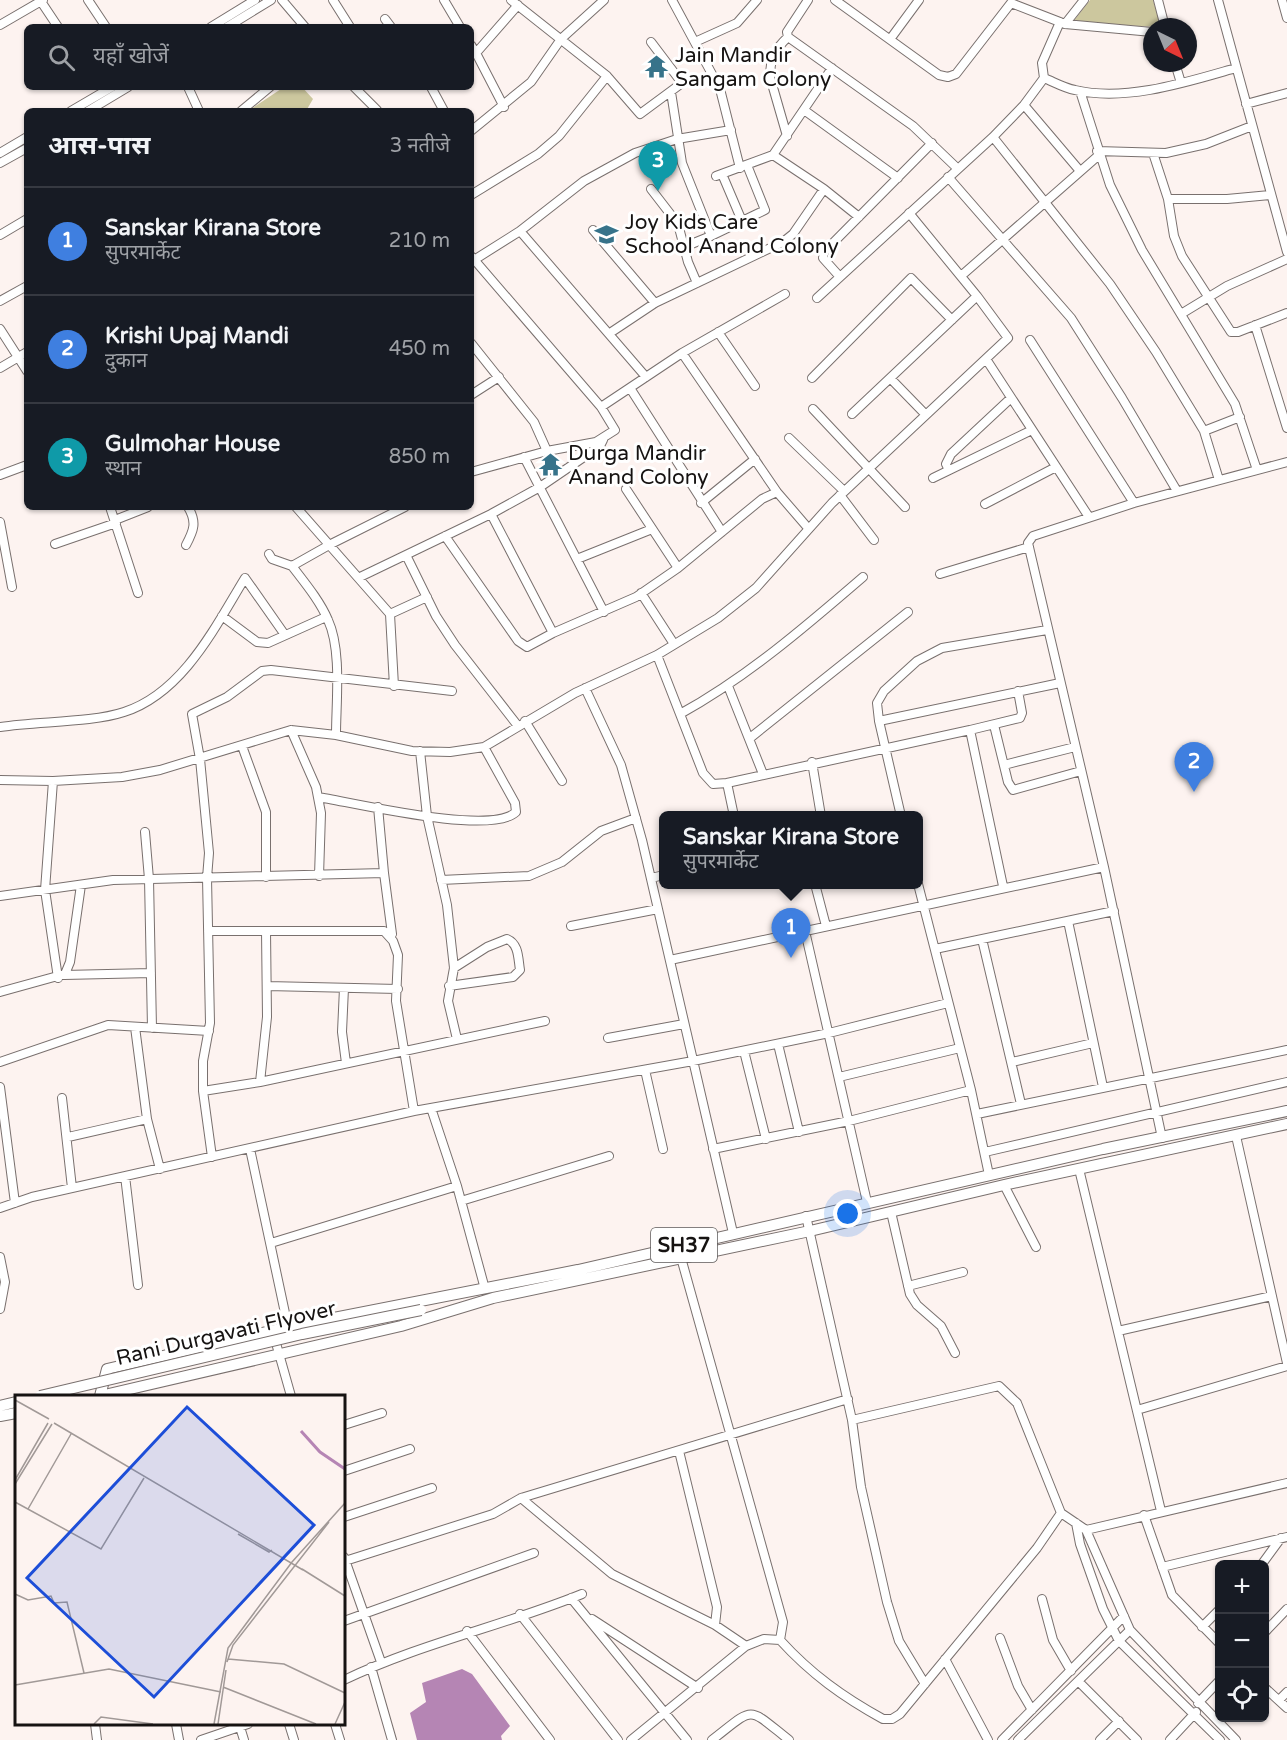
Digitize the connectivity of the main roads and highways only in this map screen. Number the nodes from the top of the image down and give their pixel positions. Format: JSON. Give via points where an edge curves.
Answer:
{"nodes":[{"id":1,"x":1287,"y":1111,"type":"edge"},
{"id":2,"x":1287,"y":1124,"type":"edge"},
{"id":3,"x":679,"y":1252,"type":"junction"},
{"id":4,"x":445,"y":1296,"type":"junction"},
{"id":5,"x":421,"y":1310,"type":"junction"},
{"id":6,"x":444,"y":1313,"type":"junction"},
{"id":7,"x":44,"y":1395,"type":"edge"},
{"id":8,"x":100,"y":1395,"type":"edge"},
{"id":9,"x":104,"y":1395,"type":"edge"},
{"id":10,"x":15,"y":1402,"type":"edge"},
{"id":11,"x":0,"y":1406,"type":"edge"},
{"id":12,"x":15,"y":1413,"type":"edge"},
{"id":13,"x":0,"y":1416,"type":"edge"}],
"edges":[{"from":1,"to":3,"type":"main road","number":"SH37","via":[[806,1216],[733,1233]]},
{"from":2,"to":3,"type":"main road","via":[[810,1231]]},
{"from":3,"to":4,"type":"main road","number":"SH37"},
{"from":3,"to":6,"type":"main road"},
{"from":4,"to":5,"type":"main road","name":"Rani Durgavati Flyover"},
{"from":4,"to":8,"type":"main road","number":"SH37","via":[[272,1330],[107,1369]]},
{"from":5,"to":6,"type":"main road","name":"Rani Durgavati Flyover"},
{"from":5,"to":7,"type":"main road","name":"Rani Durgavati Flyover","bridge":true},
{"from":6,"to":9,"type":"main road"},
{"from":10,"to":11,"type":"main road"},
{"from":12,"to":13,"type":"main road"}]}
